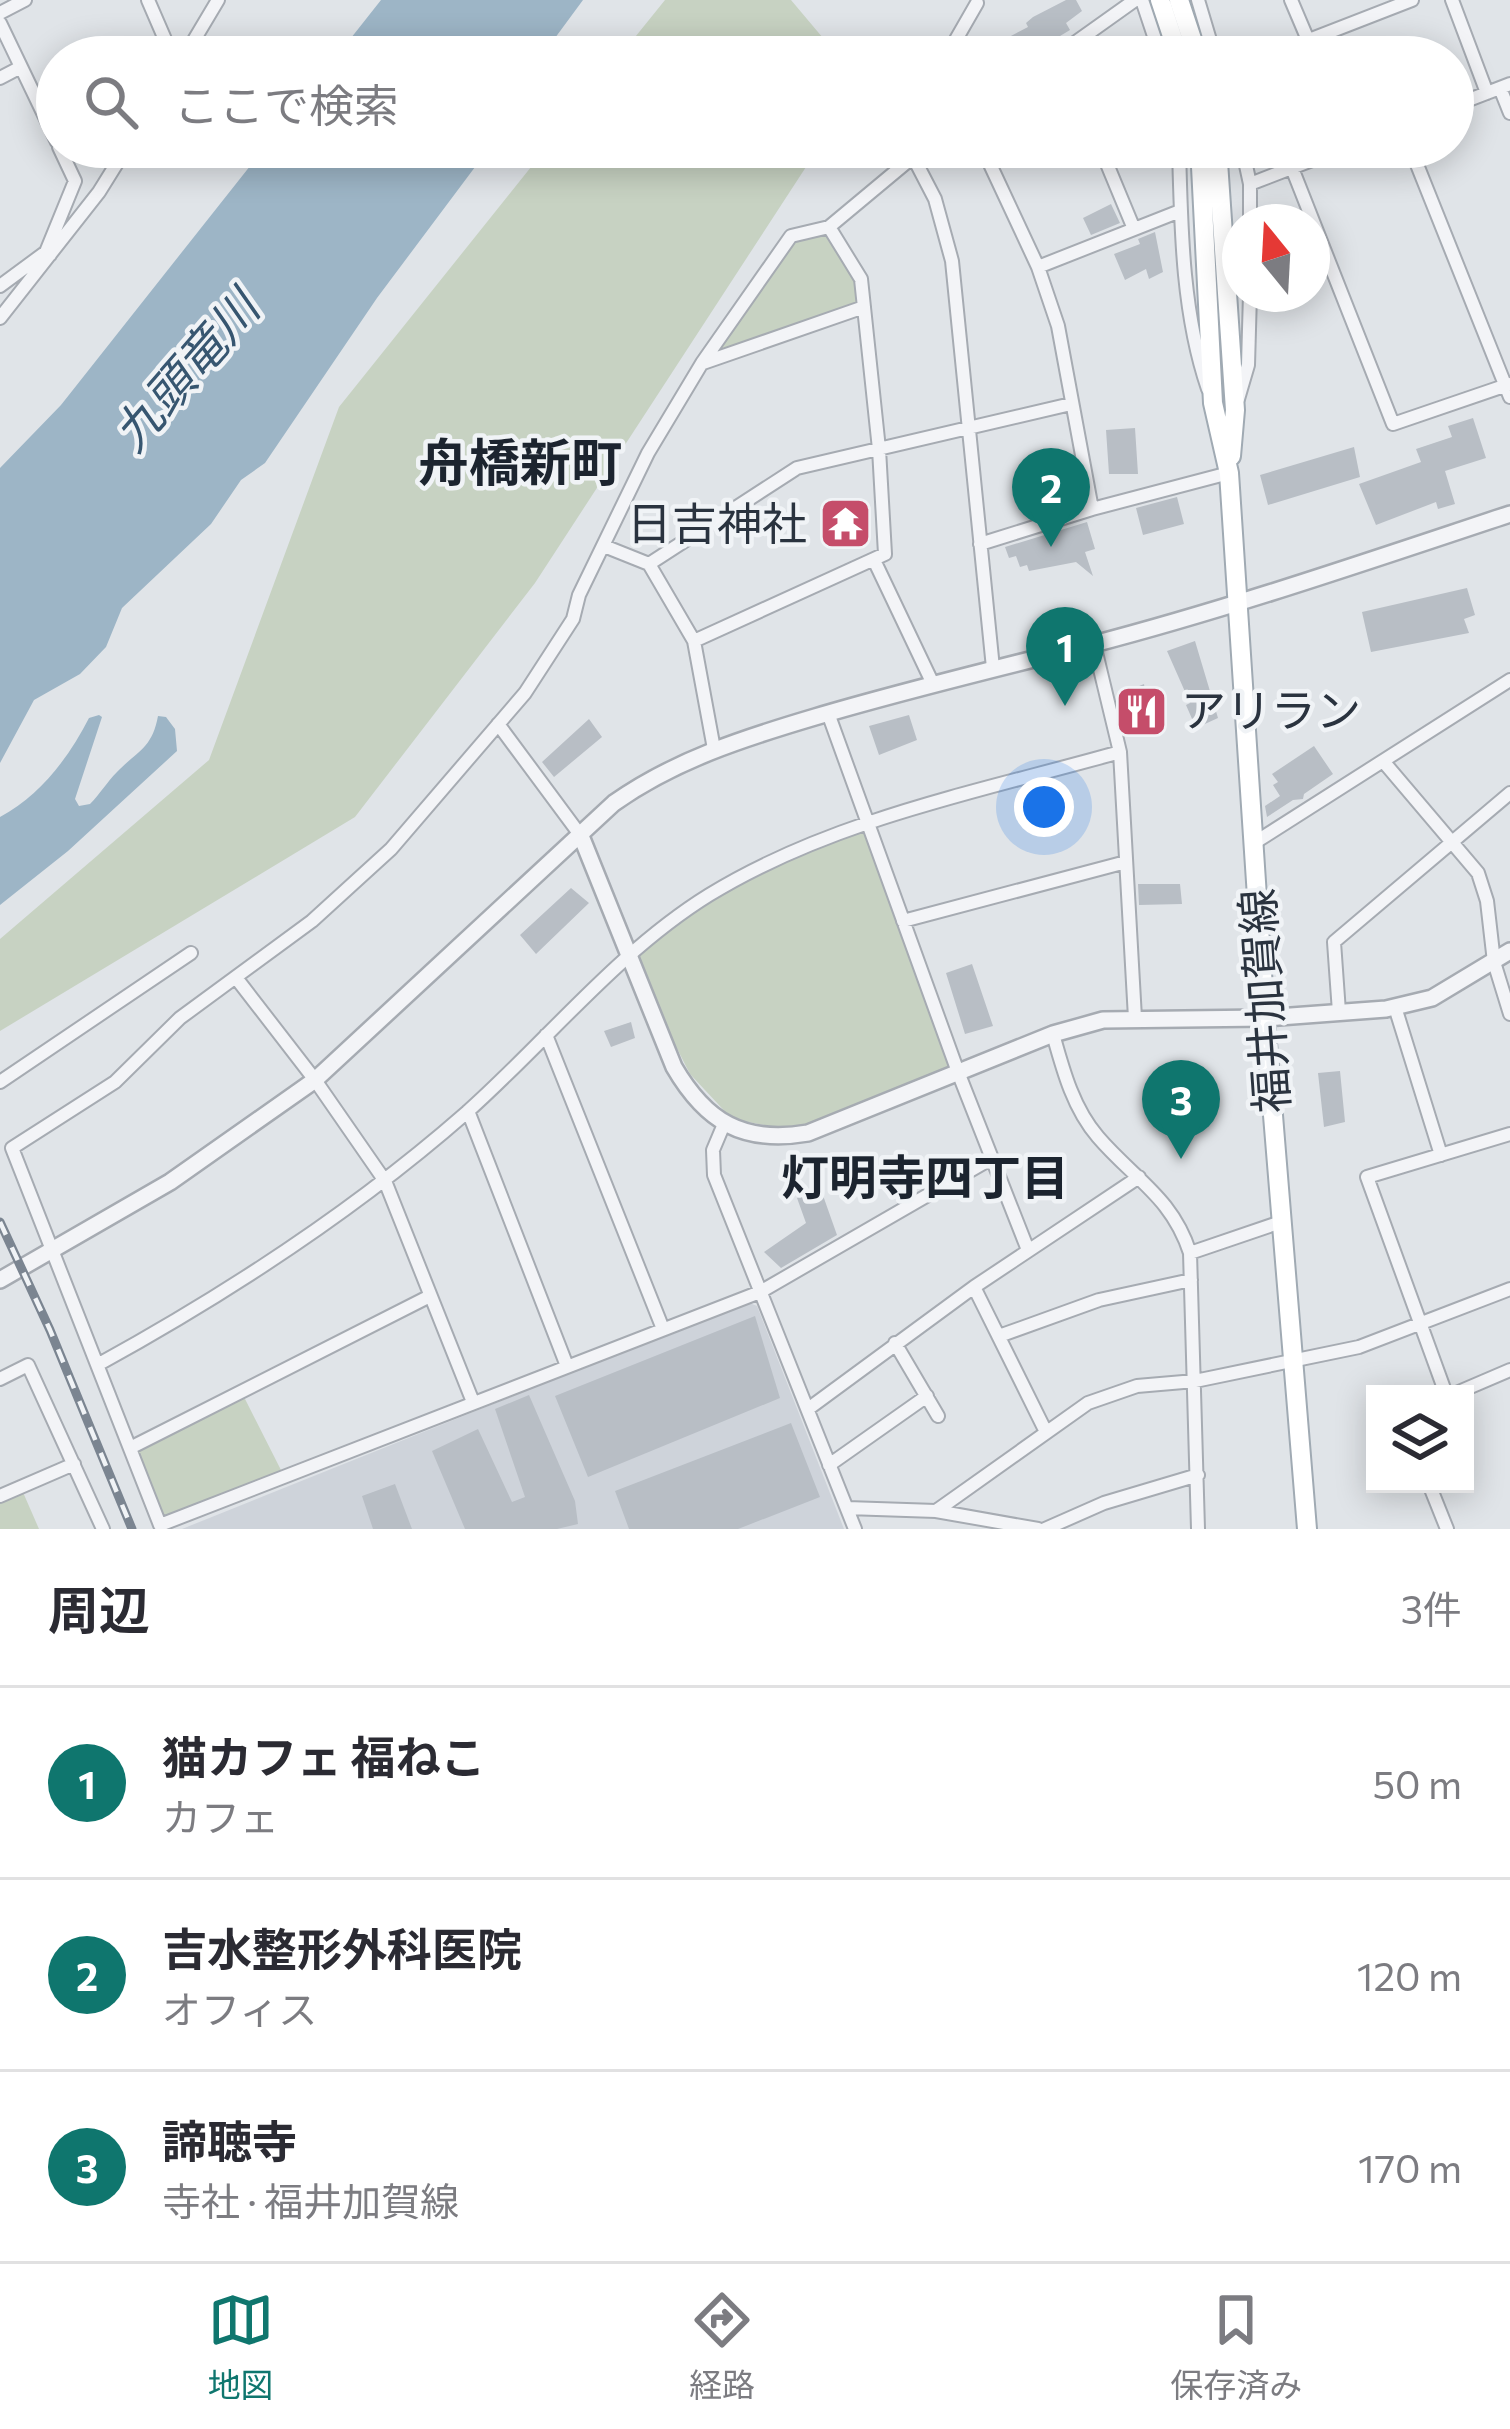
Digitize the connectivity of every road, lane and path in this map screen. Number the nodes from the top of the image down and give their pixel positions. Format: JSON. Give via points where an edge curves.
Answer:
{"nodes":[{"id":1,"x":25,"y":0,"type":"edge"},
{"id":2,"x":148,"y":0,"type":"edge"},
{"id":3,"x":218,"y":0,"type":"edge"},
{"id":4,"x":1138,"y":0,"type":"edge"},
{"id":5,"x":1160,"y":0,"type":"edge"},
{"id":6,"x":1179,"y":0,"type":"edge"},
{"id":7,"x":1198,"y":0,"type":"edge"},
{"id":8,"x":1291,"y":0,"type":"edge"},
{"id":9,"x":1412,"y":0,"type":"edge"},
{"id":10,"x":1452,"y":0,"type":"edge"},
{"id":11,"x":977,"y":3,"type":"edge"},
{"id":12,"x":0,"y":13,"type":"edge"},
{"id":13,"x":0,"y":23,"type":"edge"},
{"id":14,"x":164,"y":36,"type":"edge"},
{"id":15,"x":197,"y":36,"type":"edge"},
{"id":16,"x":958,"y":36,"type":"edge"},
{"id":17,"x":1087,"y":36,"type":"edge"},
{"id":18,"x":1153,"y":36,"type":"edge"},
{"id":19,"x":1173,"y":36,"type":"edge"},
{"id":20,"x":1191,"y":36,"type":"edge"},
{"id":21,"x":1209,"y":36,"type":"edge"},
{"id":22,"x":1306,"y":36,"type":"edge"},
{"id":23,"x":1318,"y":36,"type":"edge"},
{"id":24,"x":1471,"y":36,"type":"edge"},
{"id":25,"x":1474,"y":41,"type":"edge"},
{"id":26,"x":21,"y":67,"type":"junction"},
{"id":27,"x":0,"y":78,"type":"edge"},
{"id":28,"x":1499,"y":88,"type":"edge"},
{"id":29,"x":36,"y":99,"type":"edge"},
{"id":30,"x":1510,"y":113,"type":"edge"},
{"id":31,"x":69,"y":168,"type":"edge"},
{"id":32,"x":112,"y":168,"type":"edge"},
{"id":33,"x":896,"y":168,"type":"edge"},
{"id":34,"x":923,"y":168,"type":"edge"},
{"id":35,"x":992,"y":168,"type":"edge"},
{"id":36,"x":1109,"y":168,"type":"edge"},
{"id":37,"x":1179,"y":168,"type":"edge"},
{"id":38,"x":1209,"y":168,"type":"edge"},
{"id":39,"x":1214,"y":168,"type":"edge"},
{"id":40,"x":1247,"y":168,"type":"edge"},
{"id":41,"x":1292,"y":168,"type":"joint"},
{"id":42,"x":1419,"y":168,"type":"edge"},
{"id":43,"x":1213,"y":177,"type":"junction"},
{"id":44,"x":1250,"y":184,"type":"junction"},
{"id":45,"x":1250,"y":204,"type":"edge"},
{"id":46,"x":1180,"y":211,"type":"junction"},
{"id":47,"x":829,"y":227,"type":"junction"},
{"id":48,"x":1135,"y":229,"type":"junction"},
{"id":49,"x":48,"y":254,"type":"junction"},
{"id":50,"x":1038,"y":267,"type":"junction"},
{"id":51,"x":0,"y":286,"type":"edge"},
{"id":52,"x":864,"y":308,"type":"junction"},
{"id":53,"x":1249,"y":312,"type":"edge"},
{"id":54,"x":0,"y":318,"type":"edge"},
{"id":55,"x":702,"y":363,"type":"junction"},
{"id":56,"x":1508,"y":389,"type":"edge"},
{"id":57,"x":1071,"y":404,"type":"junction"},
{"id":58,"x":1213,"y":404,"type":"junction"},
{"id":59,"x":1235,"y":410,"type":"junction"},
{"id":60,"x":969,"y":428,"type":"junction"},
{"id":61,"x":879,"y":449,"type":"junction"},
{"id":62,"x":1229,"y":472,"type":"junction"},
{"id":63,"x":1092,"y":509,"type":"junction"},
{"id":64,"x":1510,"y":514,"type":"edge"},
{"id":65,"x":980,"y":544,"type":"junction"},
{"id":66,"x":604,"y":546,"type":"junction"},
{"id":67,"x":874,"y":560,"type":"junction"},
{"id":68,"x":649,"y":565,"type":"junction"},
{"id":69,"x":1239,"y":603,"type":"junction"},
{"id":70,"x":694,"y":641,"type":"junction"},
{"id":71,"x":1094,"y":644,"type":"junction"},
{"id":72,"x":992,"y":668,"type":"junction"},
{"id":73,"x":1510,"y":680,"type":"edge"},
{"id":74,"x":932,"y":682,"type":"junction"},
{"id":75,"x":828,"y":713,"type":"junction"},
{"id":76,"x":498,"y":724,"type":"junction"},
{"id":77,"x":714,"y":749,"type":"junction"},
{"id":78,"x":1120,"y":752,"type":"junction"},
{"id":79,"x":1383,"y":760,"type":"junction"},
{"id":80,"x":1510,"y":793,"type":"edge"},
{"id":81,"x":868,"y":824,"type":"junction"},
{"id":82,"x":581,"y":836,"type":"junction"},
{"id":83,"x":1254,"y":843,"type":"junction"},
{"id":84,"x":1452,"y":843,"type":"junction"},
{"id":85,"x":1126,"y":862,"type":"junction"},
{"id":86,"x":903,"y":921,"type":"junction"},
{"id":87,"x":1510,"y":951,"type":"edge"},
{"id":88,"x":191,"y":953,"type":"dead end"},
{"id":89,"x":630,"y":956,"type":"junction"},
{"id":90,"x":1494,"y":962,"type":"junction"},
{"id":91,"x":237,"y":979,"type":"junction"},
{"id":92,"x":1395,"y":1006,"type":"junction"},
{"id":93,"x":1339,"y":1012,"type":"junction"},
{"id":94,"x":1510,"y":1014,"type":"edge"},
{"id":95,"x":1135,"y":1018,"type":"junction"},
{"id":96,"x":1265,"y":1018,"type":"junction"},
{"id":97,"x":1053,"y":1034,"type":"junction"},
{"id":98,"x":546,"y":1035,"type":"junction"},
{"id":99,"x":958,"y":1072,"type":"junction"},
{"id":100,"x":314,"y":1080,"type":"junction"},
{"id":101,"x":0,"y":1082,"type":"edge"},
{"id":102,"x":468,"y":1111,"type":"junction"},
{"id":103,"x":724,"y":1124,"type":"junction"},
{"id":104,"x":1510,"y":1134,"type":"edge"},
{"id":105,"x":1441,"y":1155,"type":"junction"},
{"id":106,"x":992,"y":1158,"type":"junction"},
{"id":107,"x":1139,"y":1177,"type":"junction"},
{"id":108,"x":385,"y":1180,"type":"junction"},
{"id":109,"x":1281,"y":1222,"type":"junction"},
{"id":110,"x":54,"y":1250,"type":"junction"},
{"id":111,"x":1028,"y":1250,"type":"junction"},
{"id":112,"x":1190,"y":1253,"type":"junction"},
{"id":113,"x":0,"y":1280,"type":"edge"},
{"id":114,"x":1191,"y":1280,"type":"junction"},
{"id":115,"x":974,"y":1287,"type":"junction"},
{"id":116,"x":1510,"y":1289,"type":"edge"},
{"id":117,"x":760,"y":1292,"type":"junction"},
{"id":118,"x":430,"y":1296,"type":"junction"},
{"id":119,"x":1418,"y":1324,"type":"junction"},
{"id":120,"x":663,"y":1329,"type":"junction"},
{"id":121,"x":999,"y":1336,"type":"junction"},
{"id":122,"x":896,"y":1343,"type":"junction"},
{"id":123,"x":1292,"y":1359,"type":"junction"},
{"id":124,"x":99,"y":1364,"type":"junction"},
{"id":125,"x":567,"y":1366,"type":"junction"},
{"id":126,"x":1510,"y":1370,"type":"edge"},
{"id":127,"x":0,"y":1379,"type":"edge"},
{"id":128,"x":1195,"y":1381,"type":"junction"},
{"id":129,"x":1446,"y":1385,"type":"edge"},
{"id":130,"x":1472,"y":1385,"type":"edge"},
{"id":131,"x":927,"y":1396,"type":"junction"},
{"id":132,"x":473,"y":1402,"type":"junction"},
{"id":133,"x":808,"y":1409,"type":"junction"},
{"id":134,"x":938,"y":1416,"type":"dead end"},
{"id":135,"x":1046,"y":1432,"type":"junction"},
{"id":136,"x":132,"y":1447,"type":"junction"},
{"id":137,"x":74,"y":1464,"type":"junction"},
{"id":138,"x":829,"y":1465,"type":"junction"},
{"id":139,"x":1198,"y":1475,"type":"junction"},
{"id":140,"x":1433,"y":1493,"type":"edge"},
{"id":141,"x":0,"y":1496,"type":"edge"},
{"id":142,"x":847,"y":1508,"type":"junction"},
{"id":143,"x":936,"y":1511,"type":"junction"},
{"id":144,"x":103,"y":1529,"type":"edge"},
{"id":145,"x":855,"y":1529,"type":"edge"},
{"id":146,"x":1041,"y":1529,"type":"edge"},
{"id":147,"x":1198,"y":1529,"type":"edge"},
{"id":148,"x":1307,"y":1529,"type":"edge"},
{"id":149,"x":1447,"y":1529,"type":"edge"}],
"edges":[{"from":1,"to":12,"type":"street"},
{"from":2,"to":14,"type":"street"},
{"from":3,"to":15,"type":"street"},
{"from":4,"to":17,"type":"street"},
{"from":4,"to":18,"type":"street"},
{"from":5,"to":19,"type":"main road"},
{"from":6,"to":20,"type":"main road"},
{"from":7,"to":21,"type":"street"},
{"from":8,"to":22,"type":"street"},
{"from":9,"to":23,"type":"street"},
{"from":10,"to":24,"type":"street"},
{"from":11,"to":16,"type":"street"},
{"from":13,"to":26,"type":"street"},
{"from":25,"to":28,"type":"street"},
{"from":26,"to":27,"type":"street"},
{"from":26,"to":29,"type":"street"},
{"from":28,"to":30,"type":"street"},
{"from":31,"to":49,"type":"street","via":[[75,181]]},
{"from":32,"to":49,"type":"street"},
{"from":33,"to":47,"type":"street"},
{"from":34,"to":60,"type":"street","via":[[952,261]]},
{"from":35,"to":50,"type":"street"},
{"from":36,"to":48,"type":"street"},
{"from":37,"to":46,"type":"street"},
{"from":38,"to":43,"type":"main road","name":"福井加賀線"},
{"from":39,"to":43,"type":"main road","name":"福井加賀線"},
{"from":40,"to":44,"type":"street"},
{"from":41,"to":44,"type":"street"},
{"from":41,"to":56,"type":"street","via":[[1393,424]]},
{"from":42,"to":56,"type":"street"},
{"from":43,"to":58,"type":"main road","name":"福井加賀線"},
{"from":43,"to":59,"type":"main road","name":"福井加賀線"},
{"from":44,"to":45,"type":"street"},
{"from":46,"to":48,"type":"street"},
{"from":46,"to":58,"type":"street","via":[[1194,347]]},
{"from":47,"to":52,"type":"street","via":[[861,278]]},
{"from":47,"to":55,"type":"street","via":[[790,236]]},
{"from":48,"to":50,"type":"street"},
{"from":49,"to":51,"type":"street"},
{"from":49,"to":54,"type":"street"},
{"from":50,"to":57,"type":"street"},
{"from":52,"to":55,"type":"street"},
{"from":52,"to":61,"type":"street"},
{"from":53,"to":59,"type":"street","via":[[1248,365]]},
{"from":55,"to":66,"type":"street"},
{"from":57,"to":60,"type":"street"},
{"from":57,"to":63,"type":"street"},
{"from":58,"to":62,"type":"main road","name":"福井加賀線"},
{"from":59,"to":62,"type":"main road","name":"福井加賀線"},
{"from":60,"to":61,"type":"street"},
{"from":60,"to":65,"type":"street"},
{"from":61,"to":67,"type":"street","via":[[886,554]]},
{"from":61,"to":68,"type":"street","via":[[797,468]]},
{"from":62,"to":63,"type":"street"},
{"from":62,"to":69,"type":"main road","name":"福井加賀線"},
{"from":63,"to":65,"type":"street"},
{"from":64,"to":69,"type":"street"},
{"from":65,"to":72,"type":"street"},
{"from":66,"to":68,"type":"street"},
{"from":66,"to":76,"type":"street","via":[[573,619]]},
{"from":67,"to":70,"type":"street"},
{"from":67,"to":74,"type":"street"},
{"from":68,"to":70,"type":"street"},
{"from":69,"to":71,"type":"street"},
{"from":69,"to":83,"type":"main road","name":"福井加賀線"},
{"from":70,"to":77,"type":"street"},
{"from":71,"to":72,"type":"street"},
{"from":71,"to":78,"type":"street"},
{"from":72,"to":74,"type":"street"},
{"from":73,"to":79,"type":"street"},
{"from":74,"to":75,"type":"street"},
{"from":75,"to":77,"type":"street"},
{"from":75,"to":81,"type":"street"},
{"from":76,"to":82,"type":"street"},
{"from":76,"to":91,"type":"street","via":[[392,849]]},
{"from":77,"to":82,"type":"street","via":[[637,788]]},
{"from":78,"to":81,"type":"street"},
{"from":78,"to":85,"type":"street"},
{"from":79,"to":83,"type":"street"},
{"from":79,"to":84,"type":"street"},
{"from":80,"to":84,"type":"street"},
{"from":81,"to":86,"type":"street"},
{"from":81,"to":89,"type":"street","via":[[764,864]]},
{"from":82,"to":89,"type":"street"},
{"from":82,"to":100,"type":"street"},
{"from":83,"to":96,"type":"main road","name":"福井加賀線"},
{"from":84,"to":90,"type":"street","via":[[1478,873]]},
{"from":84,"to":93,"type":"street","via":[[1334,942]]},
{"from":85,"to":86,"type":"street"},
{"from":85,"to":95,"type":"street"},
{"from":86,"to":99,"type":"street"},
{"from":87,"to":90,"type":"street"},
{"from":88,"to":101,"type":"street"},
{"from":89,"to":98,"type":"street"},
{"from":89,"to":103,"type":"street","via":[[674,1067],[703,1110]]},
{"from":90,"to":92,"type":"street","via":[[1432,998]]},
{"from":90,"to":94,"type":"street"},
{"from":91,"to":100,"type":"street"},
{"from":91,"to":110,"type":"street","via":[[180,1018],[116,1082],[12,1148]]},
{"from":92,"to":93,"type":"street"},
{"from":92,"to":105,"type":"street"},
{"from":93,"to":96,"type":"street"},
{"from":95,"to":96,"type":"street"},
{"from":95,"to":97,"type":"street"},
{"from":96,"to":109,"type":"main road","name":"福井加賀線"},
{"from":97,"to":99,"type":"street"},
{"from":97,"to":107,"type":"street","via":[[1067,1086],[1096,1135]]},
{"from":98,"to":102,"type":"street"},
{"from":98,"to":120,"type":"street"},
{"from":99,"to":103,"type":"street","via":[[808,1133],[783,1137]]},
{"from":99,"to":106,"type":"street"},
{"from":100,"to":108,"type":"street"},
{"from":100,"to":110,"type":"street","via":[[229,1144]]},
{"from":102,"to":108,"type":"street"},
{"from":102,"to":125,"type":"street"},
{"from":103,"to":117,"type":"street","via":[[713,1175]]},
{"from":104,"to":105,"type":"street"},
{"from":105,"to":119,"type":"street","via":[[1367,1177]]},
{"from":106,"to":111,"type":"street"},
{"from":106,"to":117,"type":"street"},
{"from":107,"to":111,"type":"street"},
{"from":107,"to":112,"type":"street","via":[[1181,1225]]},
{"from":108,"to":118,"type":"street"},
{"from":108,"to":124,"type":"street","via":[[214,1301]]},
{"from":109,"to":112,"type":"street"},
{"from":109,"to":123,"type":"main road","name":"福井加賀線"},
{"from":110,"to":113,"type":"street"},
{"from":110,"to":124,"type":"street"},
{"from":111,"to":115,"type":"street"},
{"from":112,"to":114,"type":"street"},
{"from":114,"to":121,"type":"street","via":[[1099,1300]]},
{"from":114,"to":128,"type":"street"},
{"from":115,"to":121,"type":"street"},
{"from":115,"to":122,"type":"street"},
{"from":116,"to":119,"type":"street"},
{"from":117,"to":120,"type":"street"},
{"from":117,"to":133,"type":"street"},
{"from":118,"to":132,"type":"street"},
{"from":118,"to":136,"type":"street"},
{"from":119,"to":123,"type":"street","via":[[1359,1347]]},
{"from":119,"to":129,"type":"street"},
{"from":120,"to":125,"type":"street"},
{"from":121,"to":135,"type":"street"},
{"from":122,"to":131,"type":"street"},
{"from":122,"to":133,"type":"street"},
{"from":123,"to":128,"type":"street"},
{"from":123,"to":148,"type":"main road","name":"福井加賀線"},
{"from":124,"to":136,"type":"street"},
{"from":125,"to":132,"type":"street"},
{"from":126,"to":130,"type":"street"},
{"from":127,"to":137,"type":"street","via":[[28,1365]]},
{"from":128,"to":135,"type":"street","via":[[1137,1386],[1088,1403]]},
{"from":128,"to":139,"type":"street"},
{"from":131,"to":134,"type":"street"},
{"from":131,"to":138,"type":"street"},
{"from":132,"to":136,"type":"street","via":[[160,1525]]},
{"from":133,"to":138,"type":"street"},
{"from":135,"to":143,"type":"street"},
{"from":137,"to":141,"type":"street"},
{"from":137,"to":144,"type":"street"},
{"from":138,"to":142,"type":"street"},
{"from":139,"to":146,"type":"street"},
{"from":139,"to":147,"type":"street"},
{"from":140,"to":149,"type":"street"},
{"from":142,"to":143,"type":"street"},
{"from":142,"to":145,"type":"street"},
{"from":143,"to":146,"type":"street"}]}
